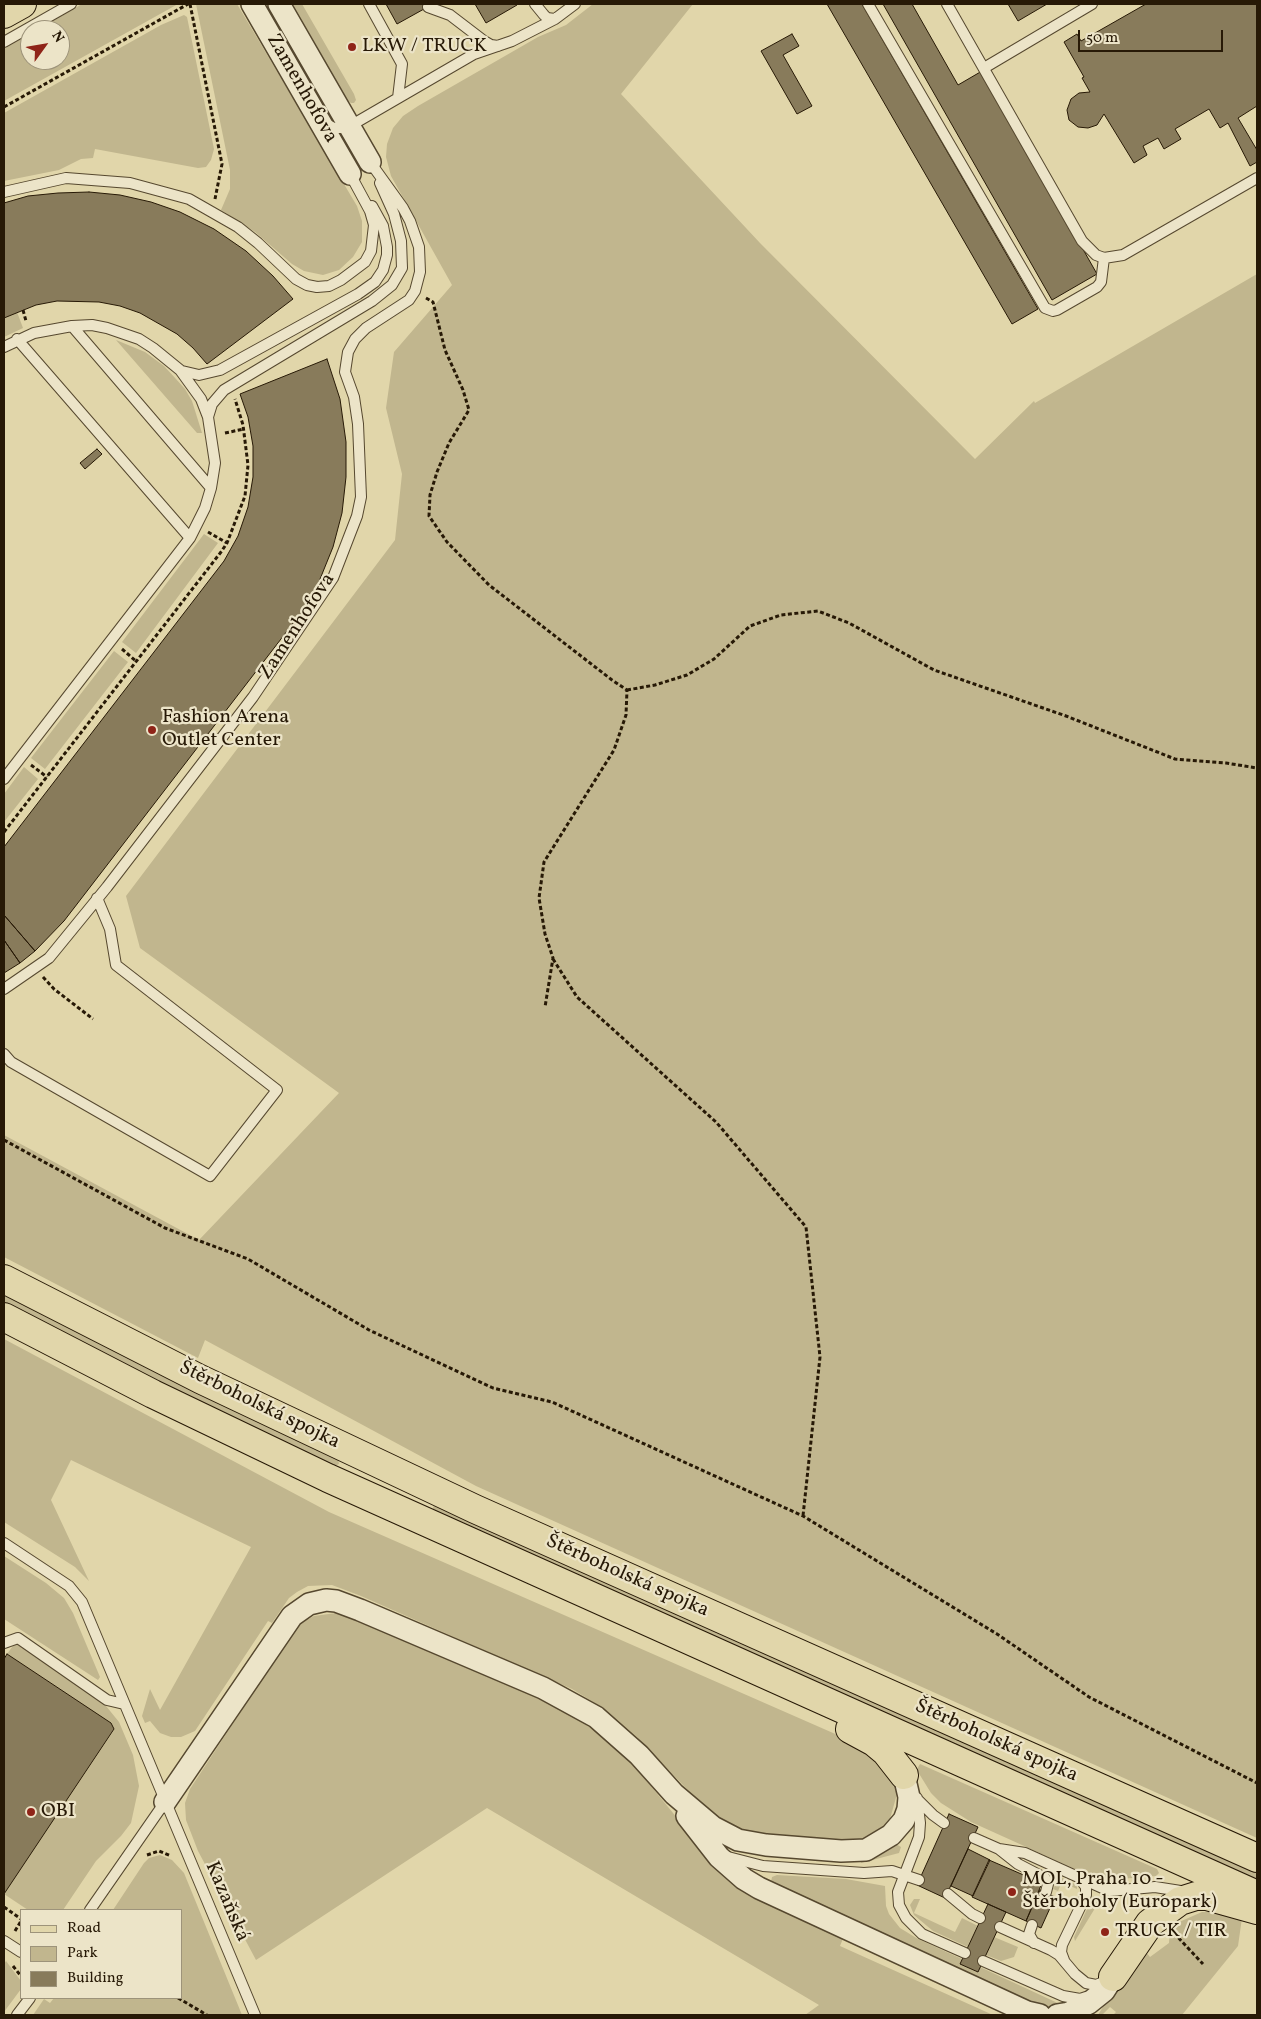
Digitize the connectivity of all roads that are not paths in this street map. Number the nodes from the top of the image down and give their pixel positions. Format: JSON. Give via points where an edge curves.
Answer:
{"nodes":[{"id":1,"x":22,"y":4,"type":"edge"},
{"id":2,"x":71,"y":4,"type":"edge"},
{"id":3,"x":252,"y":4,"type":"edge"},
{"id":4,"x":279,"y":4,"type":"edge"},
{"id":5,"x":368,"y":4,"type":"edge"},
{"id":6,"x":536,"y":4,"type":"edge"},
{"id":7,"x":575,"y":4,"type":"edge"},
{"id":8,"x":868,"y":4,"type":"edge"},
{"id":9,"x":947,"y":4,"type":"edge"},
{"id":10,"x":1092,"y":4,"type":"edge"},
{"id":11,"x":428,"y":7,"type":"dead end"},
{"id":12,"x":373,"y":9,"type":"edge"},
{"id":13,"x":561,"y":12,"type":"edge"},
{"id":14,"x":4,"y":14,"type":"edge"},
{"id":15,"x":4,"y":42,"type":"edge"},
{"id":16,"x":502,"y":45,"type":"junction"},
{"id":17,"x":984,"y":68,"type":"junction"},
{"id":18,"x":398,"y":98,"type":"junction"},
{"id":19,"x":316,"y":115,"type":"junction"},
{"id":20,"x":350,"y":126,"type":"junction"},
{"id":21,"x":370,"y":162,"type":"junction"},
{"id":22,"x":350,"y":174,"type":"junction"},
{"id":23,"x":1257,"y":178,"type":"edge"},
{"id":24,"x":4,"y":192,"type":"edge"},
{"id":25,"x":1104,"y":258,"type":"junction"},
{"id":26,"x":72,"y":326,"type":"junction"},
{"id":27,"x":17,"y":339,"type":"junction"},
{"id":28,"x":4,"y":347,"type":"edge"},
{"id":29,"x":180,"y":370,"type":"junction"},
{"id":30,"x":208,"y":416,"type":"junction"},
{"id":31,"x":211,"y":488,"type":"junction"},
{"id":32,"x":190,"y":538,"type":"junction"},
{"id":33,"x":4,"y":779,"type":"edge"},
{"id":34,"x":97,"y":898,"type":"junction"},
{"id":35,"x":4,"y":989,"type":"edge"},
{"id":36,"x":4,"y":1054,"type":"edge"},
{"id":37,"x":4,"y":1279,"type":"edge"},
{"id":38,"x":4,"y":1317,"type":"edge"},
{"id":39,"x":4,"y":1543,"type":"edge"},
{"id":40,"x":656,"y":1626,"type":"junction"},
{"id":41,"x":4,"y":1643,"type":"edge"},
{"id":42,"x":124,"y":1704,"type":"junction"},
{"id":43,"x":910,"y":1786,"type":"junction"},
{"id":44,"x":674,"y":1794,"type":"junction"},
{"id":45,"x":166,"y":1802,"type":"junction"},
{"id":46,"x":944,"y":1823,"type":"dead end"},
{"id":47,"x":974,"y":1838,"type":"dead end"},
{"id":48,"x":707,"y":1842,"type":"junction"},
{"id":49,"x":999,"y":1849,"type":"junction"},
{"id":50,"x":1257,"y":1858,"type":"edge"},
{"id":51,"x":906,"y":1874,"type":"junction"},
{"id":52,"x":1080,"y":1879,"type":"junction"},
{"id":53,"x":919,"y":1880,"type":"dead end"},
{"id":54,"x":1046,"y":1892,"type":"dead end"},
{"id":55,"x":948,"y":1894,"type":"dead end"},
{"id":56,"x":1257,"y":1895,"type":"edge"},
{"id":57,"x":1207,"y":1896,"type":"junction"},
{"id":58,"x":91,"y":1909,"type":"edge"},
{"id":59,"x":1257,"y":1910,"type":"edge"},
{"id":60,"x":980,"y":1918,"type":"dead end"},
{"id":61,"x":1032,"y":1925,"type":"dead end"},
{"id":62,"x":1000,"y":1927,"type":"dead end"},
{"id":63,"x":8,"y":1938,"type":"edge"},
{"id":64,"x":1034,"y":1943,"type":"junction"},
{"id":65,"x":20,"y":1951,"type":"edge"},
{"id":66,"x":965,"y":1953,"type":"dead end"},
{"id":67,"x":983,"y":1961,"type":"dead end"},
{"id":68,"x":1064,"y":1961,"type":"junction"},
{"id":69,"x":1113,"y":1977,"type":"junction"},
{"id":70,"x":29,"y":1999,"type":"edge"},
{"id":71,"x":17,"y":2015,"type":"edge"},
{"id":72,"x":255,"y":2015,"type":"edge"},
{"id":73,"x":1040,"y":2015,"type":"edge"},
{"id":74,"x":1057,"y":2015,"type":"edge"}],
"edges":[{"from":1,"to":14,"type":"main road"},
{"from":2,"to":15,"type":"lane"},
{"from":3,"to":19,"type":"street","name":"Zamenhofova"},
{"from":4,"to":20,"type":"street","name":"Zamenhofova"},
{"from":5,"to":12,"type":"lane"},
{"from":6,"to":13,"type":"lane","via":[[544,16]]},
{"from":7,"to":13,"type":"lane"},
{"from":8,"to":25,"type":"lane","via":[[1045,308],[1057,310],[1097,288],[1101,282]]},
{"from":9,"to":17,"type":"lane"},
{"from":10,"to":17,"type":"lane"},
{"from":11,"to":16,"type":"lane","via":[[450,15],[491,45]]},
{"from":12,"to":18,"type":"lane","via":[[402,64]]},
{"from":13,"to":16,"type":"lane"},
{"from":16,"to":18,"type":"lane","via":[[480,51]]},
{"from":17,"to":25,"type":"lane","via":[[1082,241],[1096,255]]},
{"from":18,"to":20,"type":"lane"},
{"from":19,"to":20,"type":"lane","via":[[334,128]]},
{"from":19,"to":22,"type":"street","name":"Zamenhofova"},
{"from":20,"to":21,"type":"street","name":"Zamenhofova"},
{"from":21,"to":30,"type":"lane","name":"Zamenhofova","via":[[399,228],[403,256],[398,278],[380,296],[224,390],[212,404]]},
{"from":21,"to":34,"type":"lane","name":"Zamenhofova","via":[[403,208],[416,234],[420,272],[415,291],[402,306],[366,328],[348,352],[345,372],[354,397],[358,424],[361,497],[357,516],[333,578],[253,697]]},
{"from":22,"to":24,"type":"lane","name":"Zamenhofova","via":[[374,225],[371,251],[355,272],[329,286],[317,287],[296,278],[238,227],[190,199],[130,183],[66,178]]},
{"from":22,"to":29,"type":"lane","name":"Zamenhofova","via":[[379,217],[386,235],[387,255],[375,282],[220,370],[199,375]]},
{"from":23,"to":25,"type":"lane","via":[[1123,256]]},
{"from":26,"to":27,"type":"lane","via":[[48,329]]},
{"from":26,"to":29,"type":"lane","via":[[92,325],[139,339]]},
{"from":26,"to":31,"type":"lane"},
{"from":27,"to":28,"type":"lane"},
{"from":27,"to":32,"type":"lane"},
{"from":29,"to":30,"type":"lane","via":[[201,399]]},
{"from":30,"to":31,"type":"lane","via":[[215,463]]},
{"from":31,"to":32,"type":"lane","via":[[206,508]]},
{"from":32,"to":33,"type":"lane"},
{"from":34,"to":35,"type":"lane","name":"Zamenhofova","via":[[49,958]]},
{"from":34,"to":36,"type":"lane","via":[[110,929],[116,965],[277,1090],[210,1176],[16,1065]]},
{"from":37,"to":50,"type":"main road","name":"Štěrboholská spojka","via":[[200,1379],[475,1509]]},
{"from":38,"to":40,"type":"main road","name":"Štěrboholská spojka","via":[[153,1394],[328,1478]]},
{"from":39,"to":42,"type":"lane","name":"Kazaňská","via":[[69,1586],[82,1602]]},
{"from":40,"to":43,"type":"main road","via":[[874,1742],[896,1762]]},
{"from":40,"to":56,"type":"main road","name":"Štěrboholská spojka"},
{"from":41,"to":42,"type":"lane","via":[[18,1638],[107,1700]]},
{"from":42,"to":45,"type":"lane","name":"Kazaňská"},
{"from":43,"to":44,"type":"street","via":[[908,1809],[898,1828],[884,1841],[854,1852],[738,1840],[713,1827]]},
{"from":43,"to":46,"type":"lane","via":[[926,1810]]},
{"from":43,"to":51,"type":"lane","via":[[920,1810],[919,1837]]},
{"from":44,"to":45,"type":"street","via":[[618,1734],[566,1700],[360,1610],[326,1600],[309,1604],[292,1616]]},
{"from":44,"to":48,"type":"street","via":[[691,1824]]},
{"from":45,"to":58,"type":"lane"},
{"from":45,"to":72,"type":"lane","name":"Kazaňská"},
{"from":47,"to":49,"type":"lane"},
{"from":48,"to":51,"type":"lane","via":[[729,1858],[763,1866]]},
{"from":48,"to":73,"type":"street","via":[[731,1869],[759,1888],[1027,2012]]},
{"from":49,"to":52,"type":"lane","via":[[1025,1853]]},
{"from":49,"to":54,"type":"lane","via":[[1018,1864],[1045,1878],[1048,1884]]},
{"from":51,"to":53,"type":"lane"},
{"from":51,"to":66,"type":"lane","via":[[898,1896],[900,1909],[906,1918],[922,1934]]},
{"from":52,"to":57,"type":"lane","via":[[1109,1891],[1155,1887]]},
{"from":52,"to":68,"type":"lane","via":[[1086,1887],[1086,1895],[1062,1945]]},
{"from":55,"to":60,"type":"lane"},
{"from":57,"to":59,"type":"main road"},
{"from":57,"to":69,"type":"main road","via":[[1187,1898],[1160,1914],[1140,1935]]},
{"from":61,"to":64,"type":"lane","via":[[1029,1934]]},
{"from":62,"to":64,"type":"lane"},
{"from":63,"to":65,"type":"lane"},
{"from":64,"to":68,"type":"lane","via":[[1051,1950]]},
{"from":67,"to":69,"type":"lane","via":[[1080,1999],[1090,1996]]},
{"from":68,"to":69,"type":"lane","via":[[1086,1983],[1096,1984]]},
{"from":69,"to":74,"type":"street","via":[[1104,1991],[1089,2003]]},
{"from":70,"to":71,"type":"lane"}]}
